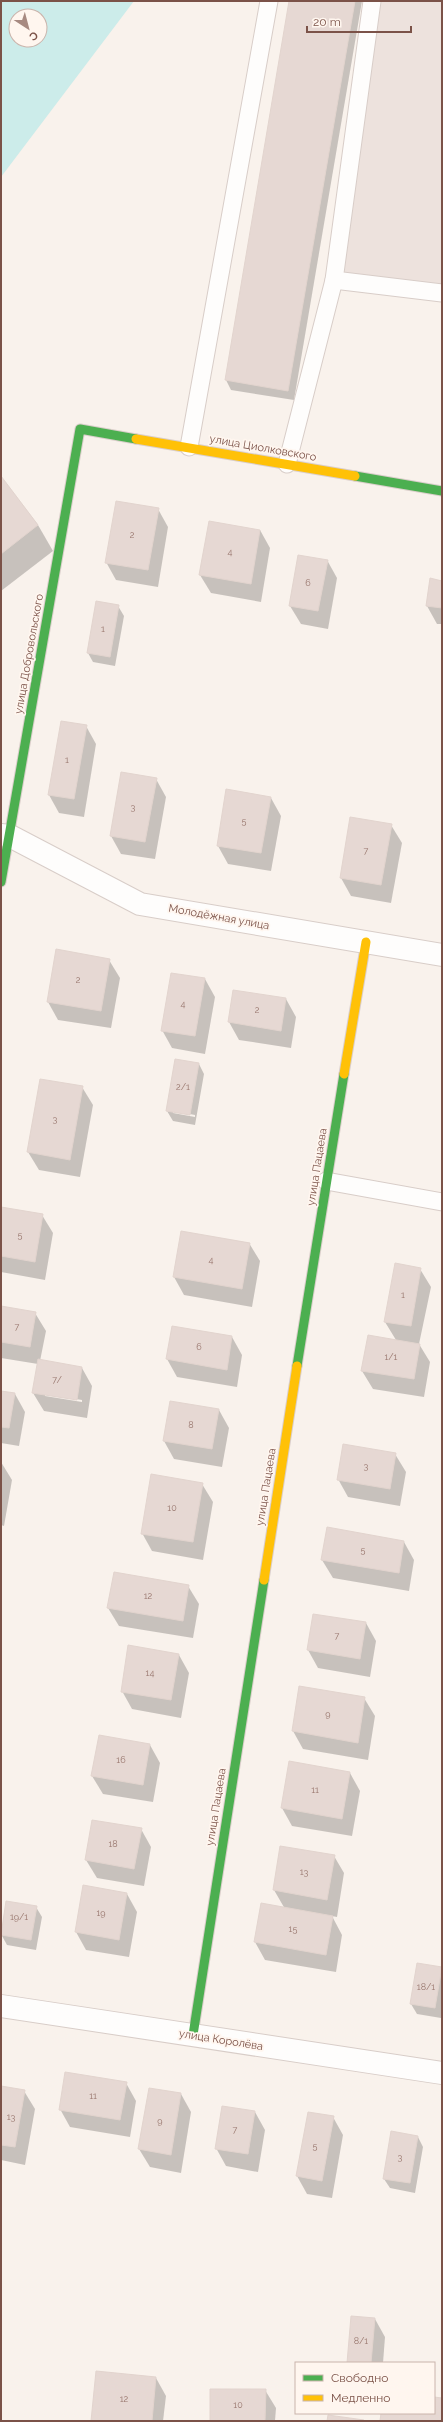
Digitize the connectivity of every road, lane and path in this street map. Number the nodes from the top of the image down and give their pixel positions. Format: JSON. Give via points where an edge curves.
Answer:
{"nodes":[{"id":1,"x":269,"y":1,"type":"edge"},
{"id":2,"x":372,"y":1,"type":"edge"},
{"id":3,"x":334,"y":280,"type":"junction"},
{"id":4,"x":442,"y":293,"type":"edge"},
{"id":5,"x":80,"y":429,"type":"joint"},
{"id":6,"x":188,"y":447,"type":"junction"},
{"id":7,"x":287,"y":464,"type":"junction"},
{"id":8,"x":442,"y":491,"type":"edge"},
{"id":9,"x":5,"y":835,"type":"edge"},
{"id":10,"x":1,"y":882,"type":"edge"},
{"id":11,"x":366,"y":942,"type":"junction"},
{"id":12,"x":442,"y":955,"type":"edge"},
{"id":13,"x":326,"y":1181,"type":"junction"},
{"id":14,"x":442,"y":1202,"type":"edge"},
{"id":15,"x":1,"y":2006,"type":"edge"},
{"id":16,"x":192,"y":2035,"type":"junction"},
{"id":17,"x":442,"y":2073,"type":"edge"}],
"edges":[{"from":1,"to":6,"type":"lane"},
{"from":2,"to":3,"type":"lane"},
{"from":3,"to":4,"type":"lane"},
{"from":3,"to":7,"type":"lane"},
{"from":5,"to":6,"type":"street","name":"улица Циолковского"},
{"from":5,"to":9,"type":"street","name":"улица Добровольского"},
{"from":6,"to":7,"type":"street","name":"улица Циолковского"},
{"from":7,"to":8,"type":"street","name":"улица Циолковского"},
{"from":9,"to":10,"type":"street","name":"улица Добровольского"},
{"from":9,"to":11,"type":"street","name":"Молодёжная улица","via":[[140,904]]},
{"from":11,"to":12,"type":"street","name":"Молодёжная улица"},
{"from":11,"to":13,"type":"street","name":"улица Пацаева"},
{"from":13,"to":14,"type":"lane"},
{"from":13,"to":16,"type":"street","name":"улица Пацаева"},
{"from":15,"to":16,"type":"street","name":"улица Королёва"},
{"from":16,"to":17,"type":"street","name":"улица Королёва"}]}
